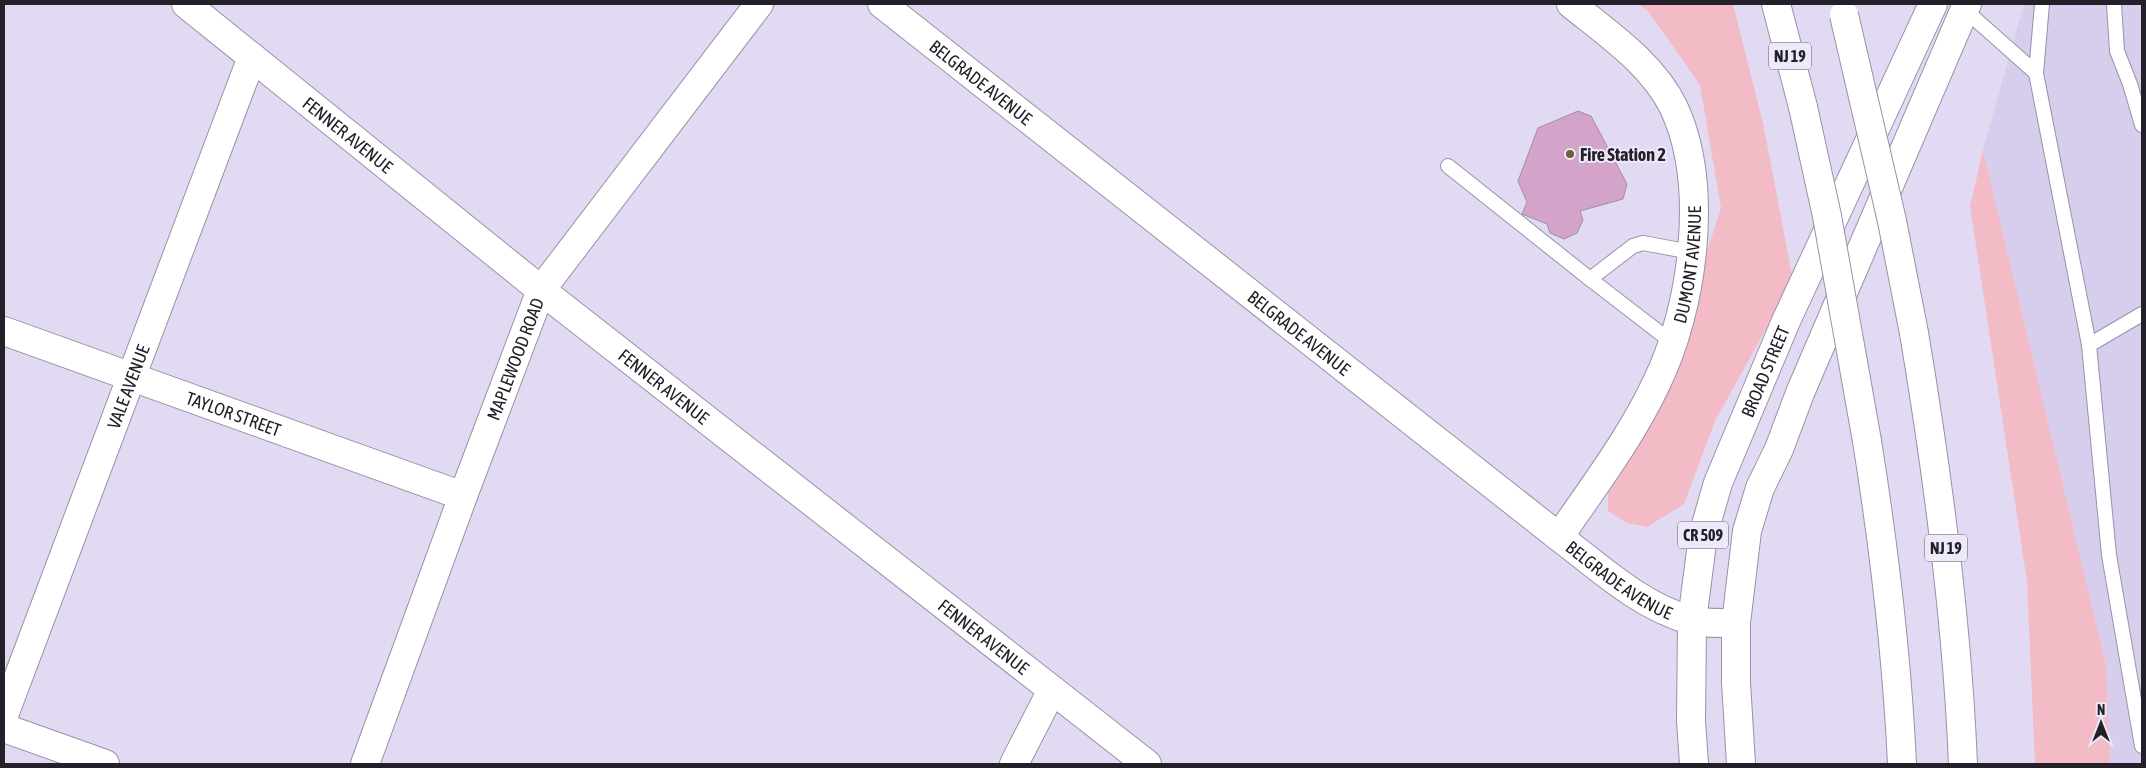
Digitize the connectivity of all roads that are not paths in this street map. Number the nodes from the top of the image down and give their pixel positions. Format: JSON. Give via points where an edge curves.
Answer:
{"nodes":[{"id":1,"x":186,"y":4,"type":"edge"},
{"id":2,"x":759,"y":4,"type":"edge"},
{"id":3,"x":882,"y":4,"type":"edge"},
{"id":4,"x":1571,"y":4,"type":"edge"},
{"id":5,"x":1776,"y":4,"type":"edge"},
{"id":6,"x":1933,"y":4,"type":"edge"},
{"id":7,"x":2042,"y":4,"type":"edge"},
{"id":8,"x":2114,"y":4,"type":"edge"},
{"id":9,"x":1966,"y":7,"type":"edge"},
{"id":10,"x":1842,"y":10,"type":"edge"},
{"id":11,"x":252,"y":57,"type":"junction"},
{"id":12,"x":2036,"y":73,"type":"junction"},
{"id":13,"x":2142,"y":124,"type":"edge"},
{"id":14,"x":1448,"y":166,"type":"dead end"},
{"id":15,"x":1691,"y":252,"type":"junction"},
{"id":16,"x":1590,"y":279,"type":"junction"},
{"id":17,"x":541,"y":290,"type":"junction"},
{"id":18,"x":2142,"y":314,"type":"edge"},
{"id":19,"x":4,"y":331,"type":"edge"},
{"id":20,"x":1673,"y":343,"type":"junction"},
{"id":21,"x":2088,"y":345,"type":"junction"},
{"id":22,"x":131,"y":377,"type":"junction"},
{"id":23,"x":462,"y":496,"type":"junction"},
{"id":24,"x":1558,"y":537,"type":"junction"},
{"id":25,"x":1692,"y":621,"type":"junction"},
{"id":26,"x":1736,"y":623,"type":"junction"},
{"id":27,"x":1052,"y":690,"type":"junction"},
{"id":28,"x":4,"y":715,"type":"edge"},
{"id":29,"x":4,"y":728,"type":"edge"},
{"id":30,"x":2142,"y":746,"type":"edge"},
{"id":31,"x":105,"y":764,"type":"edge"},
{"id":32,"x":365,"y":764,"type":"edge"},
{"id":33,"x":1014,"y":764,"type":"edge"},
{"id":34,"x":1147,"y":764,"type":"edge"},
{"id":35,"x":1694,"y":764,"type":"edge"},
{"id":36,"x":1741,"y":764,"type":"edge"},
{"id":37,"x":1902,"y":764,"type":"edge"},
{"id":38,"x":1963,"y":764,"type":"edge"}],
"edges":[{"from":1,"to":11,"type":"main road","name":"FENNER AVENUE"},
{"from":2,"to":17,"type":"main road","name":"MAPLEWOOD ROAD"},
{"from":3,"to":24,"type":"main road","name":"BELGRADE AVENUE"},
{"from":4,"to":15,"type":"main road","name":"DUMONT AVENUE","via":[[1647,68],[1673,108],[1688,151],[1692,174],[1695,220]]},
{"from":5,"to":37,"type":"main road","number":"NJ 19","bridge":true,"via":[[1803,107],[1832,244],[1867,441],[1891,617]]},
{"from":6,"to":25,"type":"main road","name":"BROAD STREET","number":"CR 509","via":[[1786,321],[1718,483],[1703,535]]},
{"from":7,"to":12,"type":"lane"},
{"from":8,"to":13,"type":"lane","via":[[2117,50]]},
{"from":9,"to":12,"type":"lane"},
{"from":9,"to":26,"type":"main road","number":"CR 509","via":[[1760,488],[1747,531]]},
{"from":10,"to":38,"type":"main road","number":"NJ 19","bridge":true,"via":[[1892,221],[1914,333],[1949,579]]},
{"from":11,"to":17,"type":"main road","name":"FENNER AVENUE"},
{"from":11,"to":22,"type":"main road","name":"VALE AVENUE"},
{"from":12,"to":21,"type":"lane"},
{"from":14,"to":16,"type":"lane"},
{"from":15,"to":16,"type":"lane","via":[[1643,243],[1633,246]]},
{"from":15,"to":20,"type":"main road","name":"DUMONT AVENUE"},
{"from":16,"to":20,"type":"lane"},
{"from":17,"to":23,"type":"main road","name":"MAPLEWOOD ROAD"},
{"from":17,"to":27,"type":"main road","name":"FENNER AVENUE"},
{"from":18,"to":21,"type":"lane"},
{"from":19,"to":22,"type":"main road","name":"TAYLOR STREET"},
{"from":20,"to":24,"type":"main road","name":"DUMONT AVENUE","via":[[1657,383],[1630,434]]},
{"from":21,"to":30,"type":"lane","via":[[2109,555]]},
{"from":22,"to":23,"type":"main road","name":"TAYLOR STREET"},
{"from":22,"to":28,"type":"main road","name":"VALE AVENUE"},
{"from":23,"to":32,"type":"main road","name":"MAPLEWOOD ROAD"},
{"from":24,"to":25,"type":"main road","name":"BELGRADE AVENUE","via":[[1637,596],[1661,610]]},
{"from":25,"to":26,"type":"main road","name":"BELGRADE AVENUE"},
{"from":25,"to":35,"type":"main road","name":"BROAD STREET","number":"CR 509"},
{"from":26,"to":36,"type":"main road","number":"CR 509"},
{"from":27,"to":33,"type":"main road"},
{"from":27,"to":34,"type":"main road","name":"FENNER AVENUE"},
{"from":29,"to":31,"type":"main road"}]}
